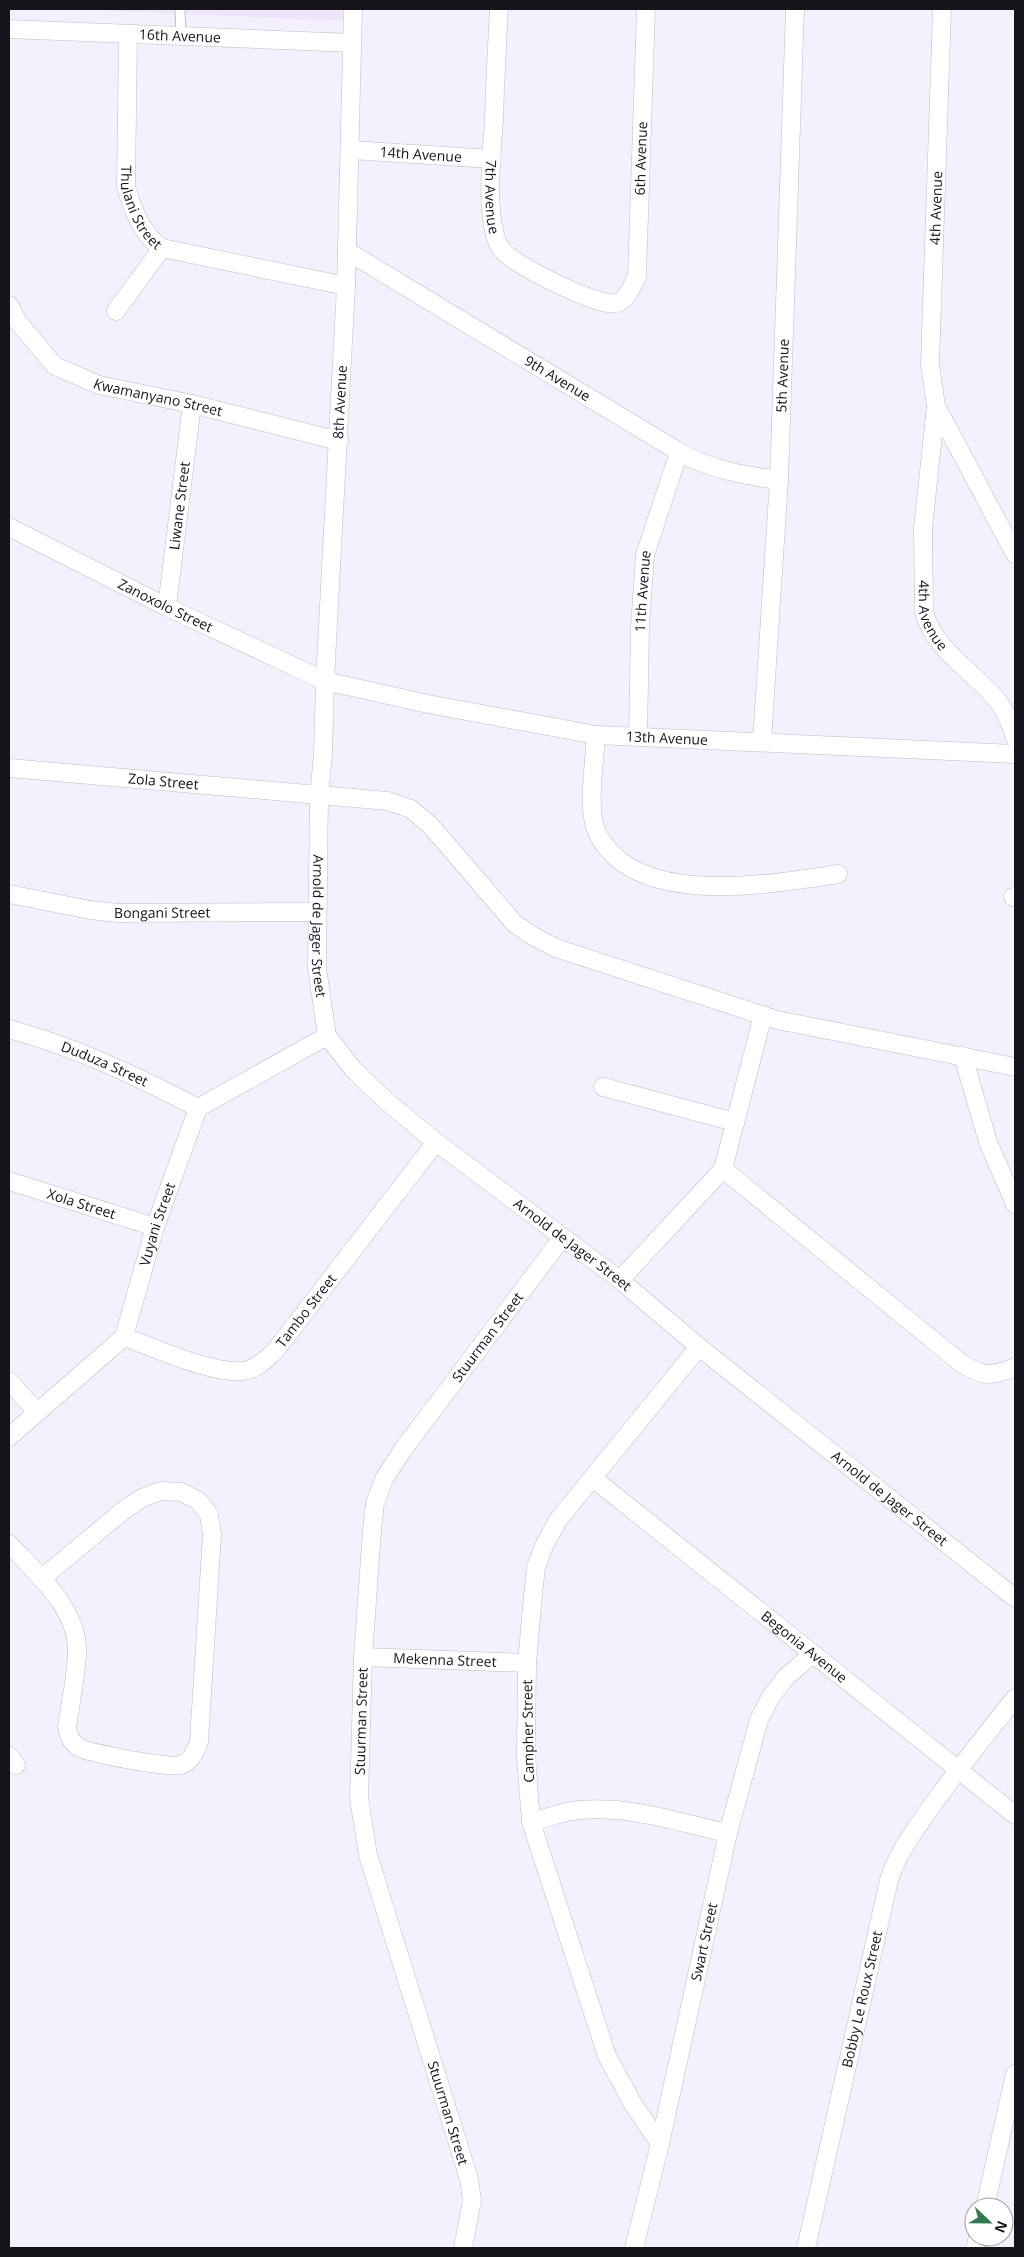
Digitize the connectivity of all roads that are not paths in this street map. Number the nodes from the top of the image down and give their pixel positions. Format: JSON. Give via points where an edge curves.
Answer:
{"nodes":[{"id":1,"x":180,"y":9,"type":"edge"},
{"id":2,"x":353,"y":9,"type":"edge"},
{"id":3,"x":499,"y":9,"type":"edge"},
{"id":4,"x":646,"y":9,"type":"edge"},
{"id":5,"x":795,"y":9,"type":"edge"},
{"id":6,"x":942,"y":9,"type":"edge"},
{"id":7,"x":9,"y":30,"type":"edge"},
{"id":8,"x":128,"y":35,"type":"junction"},
{"id":9,"x":180,"y":37,"type":"junction"},
{"id":10,"x":352,"y":43,"type":"junction"},
{"id":11,"x":351,"y":150,"type":"junction"},
{"id":12,"x":492,"y":159,"type":"junction"},
{"id":13,"x":162,"y":248,"type":"junction"},
{"id":14,"x":347,"y":251,"type":"junction"},
{"id":15,"x":346,"y":286,"type":"junction"},
{"id":16,"x":618,"y":303,"type":"joint"},
{"id":17,"x":9,"y":305,"type":"edge"},
{"id":18,"x":116,"y":311,"type":"dead end"},
{"id":19,"x":13,"y":324,"type":"edge"},
{"id":20,"x":192,"y":404,"type":"junction"},
{"id":21,"x":936,"y":406,"type":"junction"},
{"id":22,"x":339,"y":441,"type":"junction"},
{"id":23,"x":678,"y":452,"type":"junction"},
{"id":24,"x":779,"y":480,"type":"junction"},
{"id":25,"x":9,"y":527,"type":"edge"},
{"id":26,"x":1015,"y":554,"type":"edge"},
{"id":27,"x":168,"y":607,"type":"junction"},
{"id":28,"x":325,"y":681,"type":"junction"},
{"id":29,"x":596,"y":735,"type":"junction"},
{"id":30,"x":638,"y":736,"type":"junction"},
{"id":31,"x":1015,"y":738,"type":"edge"},
{"id":32,"x":762,"y":741,"type":"junction"},
{"id":33,"x":1015,"y":754,"type":"edge"},
{"id":34,"x":9,"y":768,"type":"edge"},
{"id":35,"x":319,"y":795,"type":"junction"},
{"id":36,"x":838,"y":874,"type":"dead end"},
{"id":37,"x":9,"y":894,"type":"edge"},
{"id":38,"x":317,"y":912,"type":"junction"},
{"id":39,"x":763,"y":1015,"type":"junction"},
{"id":40,"x":9,"y":1029,"type":"edge"},
{"id":41,"x":327,"y":1036,"type":"junction"},
{"id":42,"x":963,"y":1056,"type":"junction"},
{"id":43,"x":1015,"y":1067,"type":"edge"},
{"id":44,"x":603,"y":1087,"type":"dead end"},
{"id":45,"x":198,"y":1108,"type":"junction"},
{"id":46,"x":735,"y":1122,"type":"junction"},
{"id":47,"x":436,"y":1142,"type":"junction"},
{"id":48,"x":722,"y":1169,"type":"junction"},
{"id":49,"x":9,"y":1181,"type":"edge"},
{"id":50,"x":1015,"y":1204,"type":"edge"},
{"id":51,"x":155,"y":1227,"type":"junction"},
{"id":52,"x":562,"y":1238,"type":"junction"},
{"id":53,"x":620,"y":1280,"type":"junction"},
{"id":54,"x":124,"y":1337,"type":"junction"},
{"id":55,"x":699,"y":1347,"type":"junction"},
{"id":56,"x":1015,"y":1367,"type":"edge"},
{"id":57,"x":9,"y":1381,"type":"edge"},
{"id":58,"x":37,"y":1412,"type":"junction"},
{"id":59,"x":9,"y":1437,"type":"edge"},
{"id":60,"x":594,"y":1479,"type":"junction"},
{"id":61,"x":9,"y":1544,"type":"edge"},
{"id":62,"x":41,"y":1579,"type":"junction"},
{"id":63,"x":1015,"y":1598,"type":"edge"},
{"id":64,"x":813,"y":1654,"type":"junction"},
{"id":65,"x":363,"y":1657,"type":"junction"},
{"id":66,"x":528,"y":1663,"type":"junction"},
{"id":67,"x":1015,"y":1698,"type":"edge"},
{"id":68,"x":959,"y":1768,"type":"junction"},
{"id":69,"x":1015,"y":1814,"type":"edge"},
{"id":70,"x":531,"y":1822,"type":"junction"},
{"id":71,"x":728,"y":1833,"type":"junction"},
{"id":72,"x":1015,"y":2074,"type":"edge"},
{"id":73,"x":660,"y":2144,"type":"junction"},
{"id":74,"x":987,"y":2197,"type":"edge"},
{"id":75,"x":463,"y":2248,"type":"edge"},
{"id":76,"x":634,"y":2248,"type":"edge"},
{"id":77,"x":806,"y":2248,"type":"edge"}],
"edges":[{"from":1,"to":9,"type":"lane"},
{"from":2,"to":10,"type":"street","name":"8th Avenue"},
{"from":3,"to":12,"type":"street","name":"7th Avenue"},
{"from":4,"to":16,"type":"street","name":"6th Avenue","via":[[637,276],[628,296]]},
{"from":5,"to":24,"type":"street","name":"5th Avenue"},
{"from":6,"to":21,"type":"street","name":"4th Avenue","via":[[930,364]]},
{"from":7,"to":8,"type":"street","name":"16th Avenue"},
{"from":8,"to":9,"type":"street","name":"16th Avenue"},
{"from":8,"to":13,"type":"street","name":"Thulani Street","via":[[126,187],[132,209],[152,242]]},
{"from":9,"to":10,"type":"street","name":"16th Avenue"},
{"from":10,"to":11,"type":"street","name":"8th Avenue"},
{"from":11,"to":12,"type":"street","name":"14th Avenue"},
{"from":11,"to":14,"type":"street","name":"8th Avenue"},
{"from":12,"to":16,"type":"street","name":"7th Avenue","via":[[492,218],[501,249],[566,289],[610,305]]},
{"from":13,"to":15,"type":"street","name":"Thulani Street"},
{"from":13,"to":18,"type":"street"},
{"from":14,"to":15,"type":"street","name":"8th Avenue"},
{"from":14,"to":23,"type":"street","name":"9th Avenue"},
{"from":15,"to":22,"type":"street","name":"8th Avenue"},
{"from":17,"to":19,"type":"street","name":"Kwamanyano Street"},
{"from":19,"to":20,"type":"street","name":"Kwamanyano Street","via":[[55,366],[100,385]]},
{"from":20,"to":22,"type":"street","name":"Kwamanyano Street"},
{"from":20,"to":27,"type":"street","name":"Liwane Street"},
{"from":21,"to":26,"type":"street","name":"4th Avenue"},
{"from":21,"to":31,"type":"street","name":"4th Avenue","via":[[923,528],[924,612],[937,639],[997,700],[1010,720]]},
{"from":22,"to":28,"type":"street","name":"8th Avenue"},
{"from":23,"to":24,"type":"street","name":"9th Avenue","via":[[702,464],[742,475]]},
{"from":23,"to":30,"type":"street","name":"11th Avenue","via":[[645,555]]},
{"from":24,"to":32,"type":"street","name":"5th Avenue"},
{"from":25,"to":27,"type":"street","name":"Zanoxolo Street"},
{"from":27,"to":28,"type":"street","name":"Zanoxolo Street"},
{"from":28,"to":29,"type":"street","name":"13th Avenue"},
{"from":28,"to":35,"type":"street","name":"8th Avenue"},
{"from":29,"to":30,"type":"street","name":"13th Avenue"},
{"from":29,"to":36,"type":"street","via":[[592,794],[595,828],[613,857],[642,873],[684,884],[729,887]]},
{"from":30,"to":32,"type":"street","name":"13th Avenue"},
{"from":32,"to":33,"type":"street","name":"13th Avenue"},
{"from":34,"to":35,"type":"street","name":"Zola Street"},
{"from":35,"to":38,"type":"street","name":"Arnold de Jager Street"},
{"from":35,"to":39,"type":"street","name":"Zola Street","via":[[388,802],[411,810],[431,826],[515,924],[556,948]]},
{"from":37,"to":38,"type":"street","name":"Bongani Street","via":[[118,913]]},
{"from":38,"to":41,"type":"street","name":"Arnold de Jager Street","via":[[317,968]]},
{"from":39,"to":42,"type":"street","name":"Zola Street"},
{"from":39,"to":46,"type":"street"},
{"from":40,"to":45,"type":"street","name":"Duduza Street","via":[[69,1047],[122,1069]]},
{"from":41,"to":45,"type":"street"},
{"from":41,"to":47,"type":"street","name":"Arnold de Jager Street","via":[[353,1069]]},
{"from":42,"to":43,"type":"street","name":"Zola Street"},
{"from":42,"to":50,"type":"street","via":[[988,1142]]},
{"from":44,"to":46,"type":"street"},
{"from":45,"to":51,"type":"street","name":"Vuyani Street"},
{"from":46,"to":48,"type":"street"},
{"from":47,"to":52,"type":"street","name":"Arnold de Jager Street"},
{"from":47,"to":54,"type":"street","name":"Tambo Street","via":[[275,1351],[259,1365],[244,1371],[223,1370]]},
{"from":48,"to":53,"type":"street"},
{"from":48,"to":56,"type":"street","via":[[960,1363],[980,1374],[1000,1373]]},
{"from":49,"to":51,"type":"street","name":"Xola Street"},
{"from":51,"to":54,"type":"street","name":"Vuyani Street"},
{"from":52,"to":53,"type":"street","name":"Arnold de Jager Street"},
{"from":52,"to":65,"type":"street","name":"Stuurman Street","via":[[384,1479],[375,1503]]},
{"from":53,"to":55,"type":"street","name":"Arnold de Jager Street"},
{"from":54,"to":58,"type":"street"},
{"from":55,"to":60,"type":"street","name":"Campher Street"},
{"from":55,"to":63,"type":"street","name":"Arnold de Jager Street"},
{"from":57,"to":58,"type":"street"},
{"from":58,"to":59,"type":"street"},
{"from":60,"to":64,"type":"street","name":"Begonia Avenue"},
{"from":60,"to":66,"type":"street","name":"Campher Street","via":[[558,1520],[536,1567]]},
{"from":61,"to":62,"type":"street"},
{"from":62,"to":62,"type":"street","via":[[68,1613],[75,1630],[77,1648],[67,1727],[69,1738],[90,1752],[181,1766],[193,1756],[199,1741],[212,1534],[209,1515],[199,1501],[181,1492],[161,1491],[142,1498]]},
{"from":64,"to":68,"type":"street","name":"Begonia Avenue"},
{"from":64,"to":71,"type":"street","name":"Swart Street","via":[[786,1678],[758,1720]]},
{"from":65,"to":66,"type":"street","name":"Mekenna Street"},
{"from":65,"to":75,"type":"street","name":"Stuurman Street","via":[[359,1798],[362,1829],[469,2179],[472,2200]]},
{"from":66,"to":70,"type":"street","name":"Campher Street","via":[[526,1756]]},
{"from":67,"to":68,"type":"street","name":"Bobby Le Roux Street"},
{"from":68,"to":69,"type":"street","name":"Begonia Avenue"},
{"from":68,"to":77,"type":"street","name":"Bobby Le Roux Street","via":[[908,1840],[891,1873]]},
{"from":70,"to":71,"type":"street","via":[[578,1810],[599,1809],[625,1811]]},
{"from":70,"to":73,"type":"street","name":"Campher Street","via":[[607,2056],[632,2104]]},
{"from":71,"to":73,"type":"street","name":"Swart Street"},
{"from":72,"to":74,"type":"street"},
{"from":73,"to":76,"type":"street","name":"Swart Street"}]}
